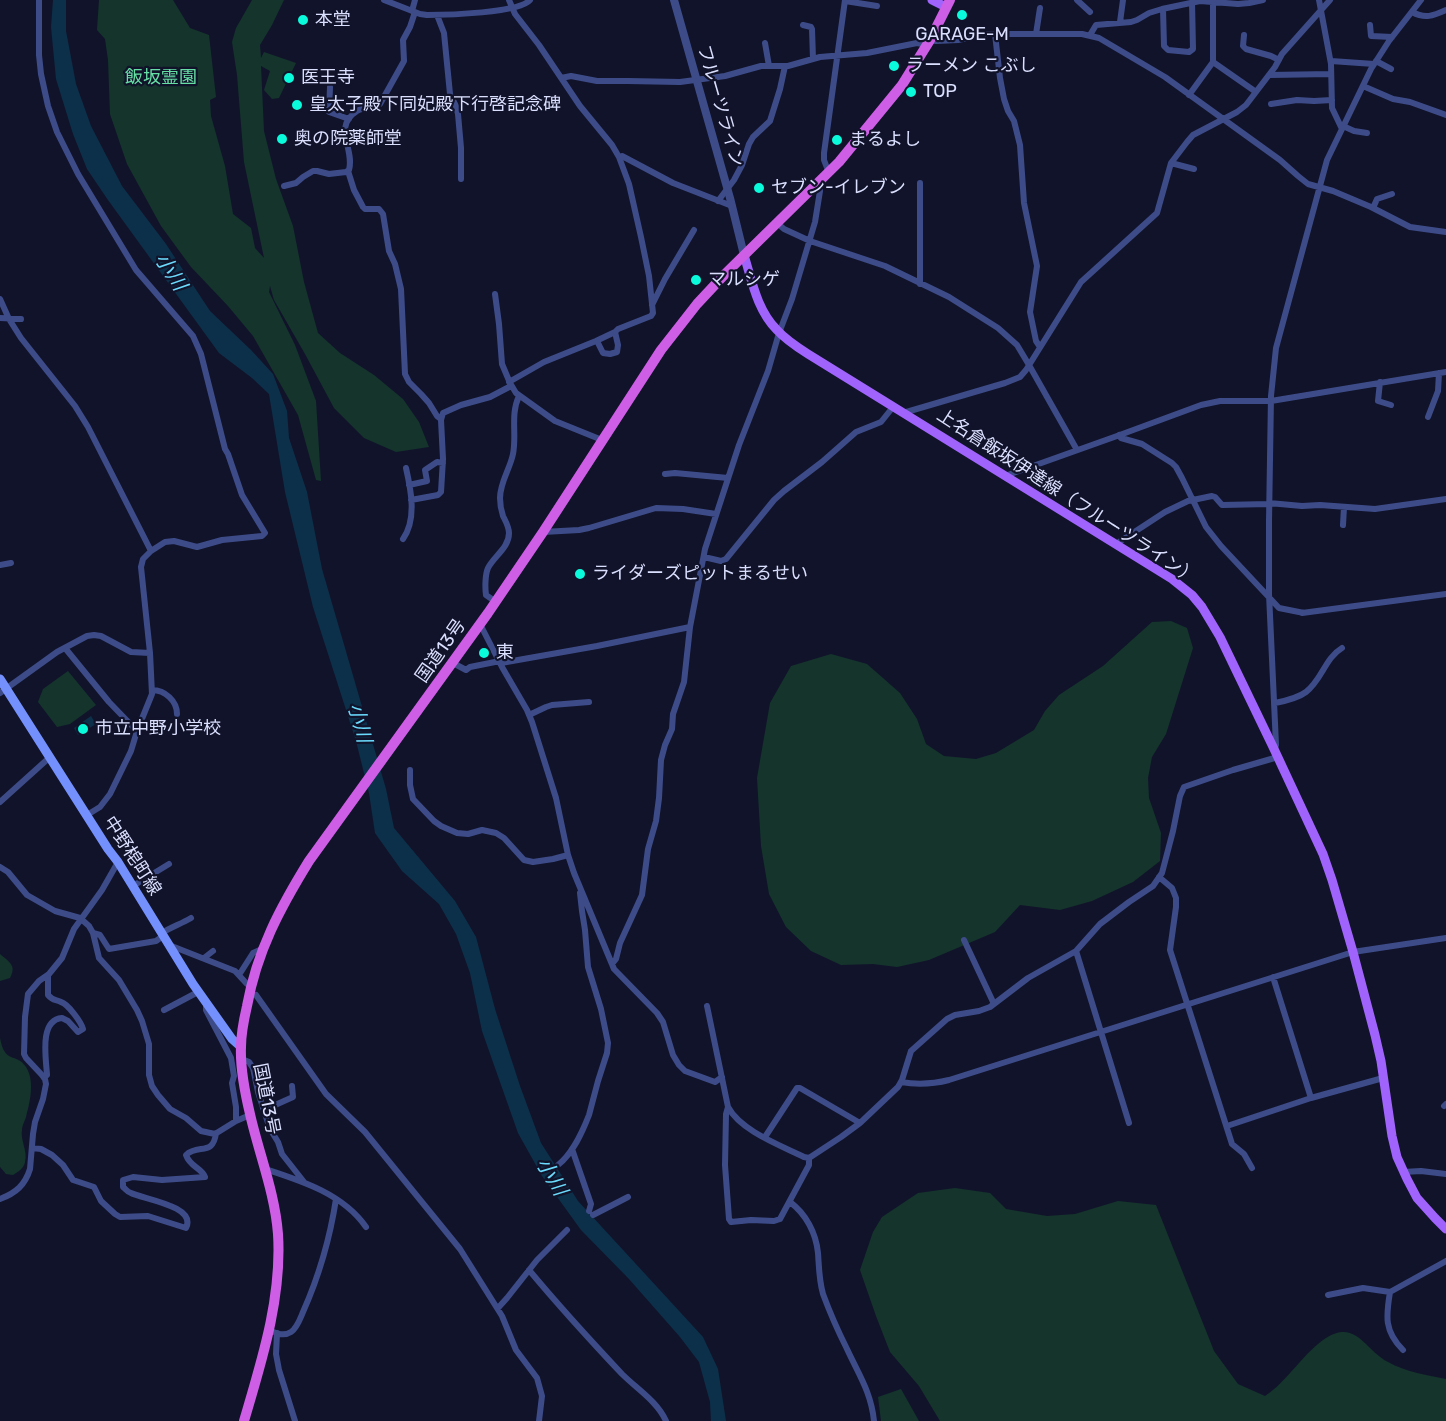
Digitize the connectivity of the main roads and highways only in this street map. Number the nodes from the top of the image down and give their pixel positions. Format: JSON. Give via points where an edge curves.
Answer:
{"nodes":[{"id":1,"x":932,"y":0,"type":"edge"},
{"id":2,"x":948,"y":3,"type":"edge"},
{"id":3,"x":744,"y":255,"type":"junction"},
{"id":4,"x":0,"y":679,"type":"edge"},
{"id":5,"x":3,"y":691,"type":"edge"},
{"id":6,"x":241,"y":1047,"type":"junction"},
{"id":7,"x":1446,"y":1229,"type":"edge"},
{"id":8,"x":244,"y":1421,"type":"edge"}],
"edges":[{"from":1,"to":2,"type":"main road"},
{"from":2,"to":3,"type":"highway","name":"国道13号","via":[[902,85],[839,162]]},
{"from":3,"to":6,"type":"highway","name":"国道13号","via":[[697,304],[662,350],[496,602],[309,861],[262,949],[251,983]]},
{"from":3,"to":7,"type":"main road","name":"上名倉飯坂伊達線（フルーツライン）","via":[[761,307],[779,333],[1172,579],[1202,607],[1323,854],[1375,1035],[1394,1146],[1417,1197]]},
{"from":4,"to":5,"type":"main road","name":"中野梍町線"},
{"from":5,"to":6,"type":"main road","name":"中野梍町線","via":[[118,862],[197,991]]},
{"from":6,"to":8,"type":"highway","name":"国道13号","via":[[250,1115],[278,1232],[279,1263],[273,1331]]}]}
